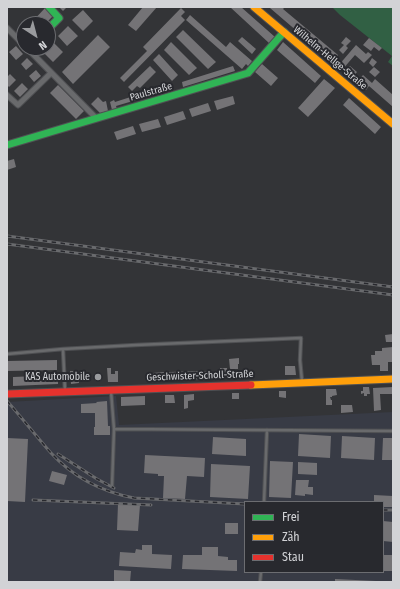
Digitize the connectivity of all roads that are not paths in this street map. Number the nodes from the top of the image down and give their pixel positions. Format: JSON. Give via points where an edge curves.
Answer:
{"nodes":[{"id":1,"x":49,"y":7,"type":"edge"},
{"id":2,"x":254,"y":7,"type":"edge"},
{"id":3,"x":56,"y":21,"type":"edge"},
{"id":4,"x":7,"y":28,"type":"edge"},
{"id":5,"x":284,"y":32,"type":"junction"},
{"id":6,"x":16,"y":37,"type":"edge"},
{"id":7,"x":36,"y":56,"type":"edge"},
{"id":8,"x":51,"y":72,"type":"junction"},
{"id":9,"x":7,"y":95,"type":"edge"},
{"id":10,"x":96,"y":118,"type":"junction"},
{"id":11,"x":393,"y":124,"type":"edge"},
{"id":12,"x":7,"y":145,"type":"edge"},
{"id":13,"x":63,"y":349,"type":"junction"},
{"id":14,"x":7,"y":354,"type":"edge"},
{"id":15,"x":393,"y":379,"type":"edge"},
{"id":16,"x":302,"y":382,"type":"junction"},
{"id":17,"x":111,"y":390,"type":"junction"},
{"id":18,"x":65,"y":392,"type":"junction"},
{"id":19,"x":7,"y":394,"type":"edge"},
{"id":20,"x":114,"y":429,"type":"junction"},
{"id":21,"x":267,"y":430,"type":"junction"},
{"id":22,"x":393,"y":431,"type":"edge"},
{"id":23,"x":112,"y":486,"type":"dead end"},
{"id":24,"x":264,"y":501,"type":"edge"}],
"edges":[{"from":1,"to":3,"type":"street","via":[[59,18]]},
{"from":2,"to":5,"type":"street","name":"Wilhelm-Hellge-Straße"},
{"from":4,"to":6,"type":"street"},
{"from":5,"to":10,"type":"street","name":"Paulstraße","via":[[248,73]]},
{"from":5,"to":11,"type":"street","name":"Wilhelm-Hellge-Straße"},
{"from":7,"to":8,"type":"street"},
{"from":8,"to":9,"type":"street","via":[[18,105]]},
{"from":8,"to":10,"type":"street"},
{"from":10,"to":12,"type":"street","name":"Paulstraße"},
{"from":13,"to":14,"type":"lane"},
{"from":13,"to":16,"type":"lane","via":[[301,338]]},
{"from":13,"to":18,"type":"lane"},
{"from":15,"to":16,"type":"street","name":"Geschwister-Scholl-Straße"},
{"from":16,"to":17,"type":"street","name":"Geschwister-Scholl-Straße"},
{"from":17,"to":18,"type":"street","name":"Geschwister-Scholl-Straße"},
{"from":17,"to":20,"type":"lane"},
{"from":18,"to":19,"type":"street","name":"Geschwister-Scholl-Straße"},
{"from":20,"to":21,"type":"lane"},
{"from":20,"to":23,"type":"lane"},
{"from":21,"to":22,"type":"lane"},
{"from":21,"to":24,"type":"lane"}]}
